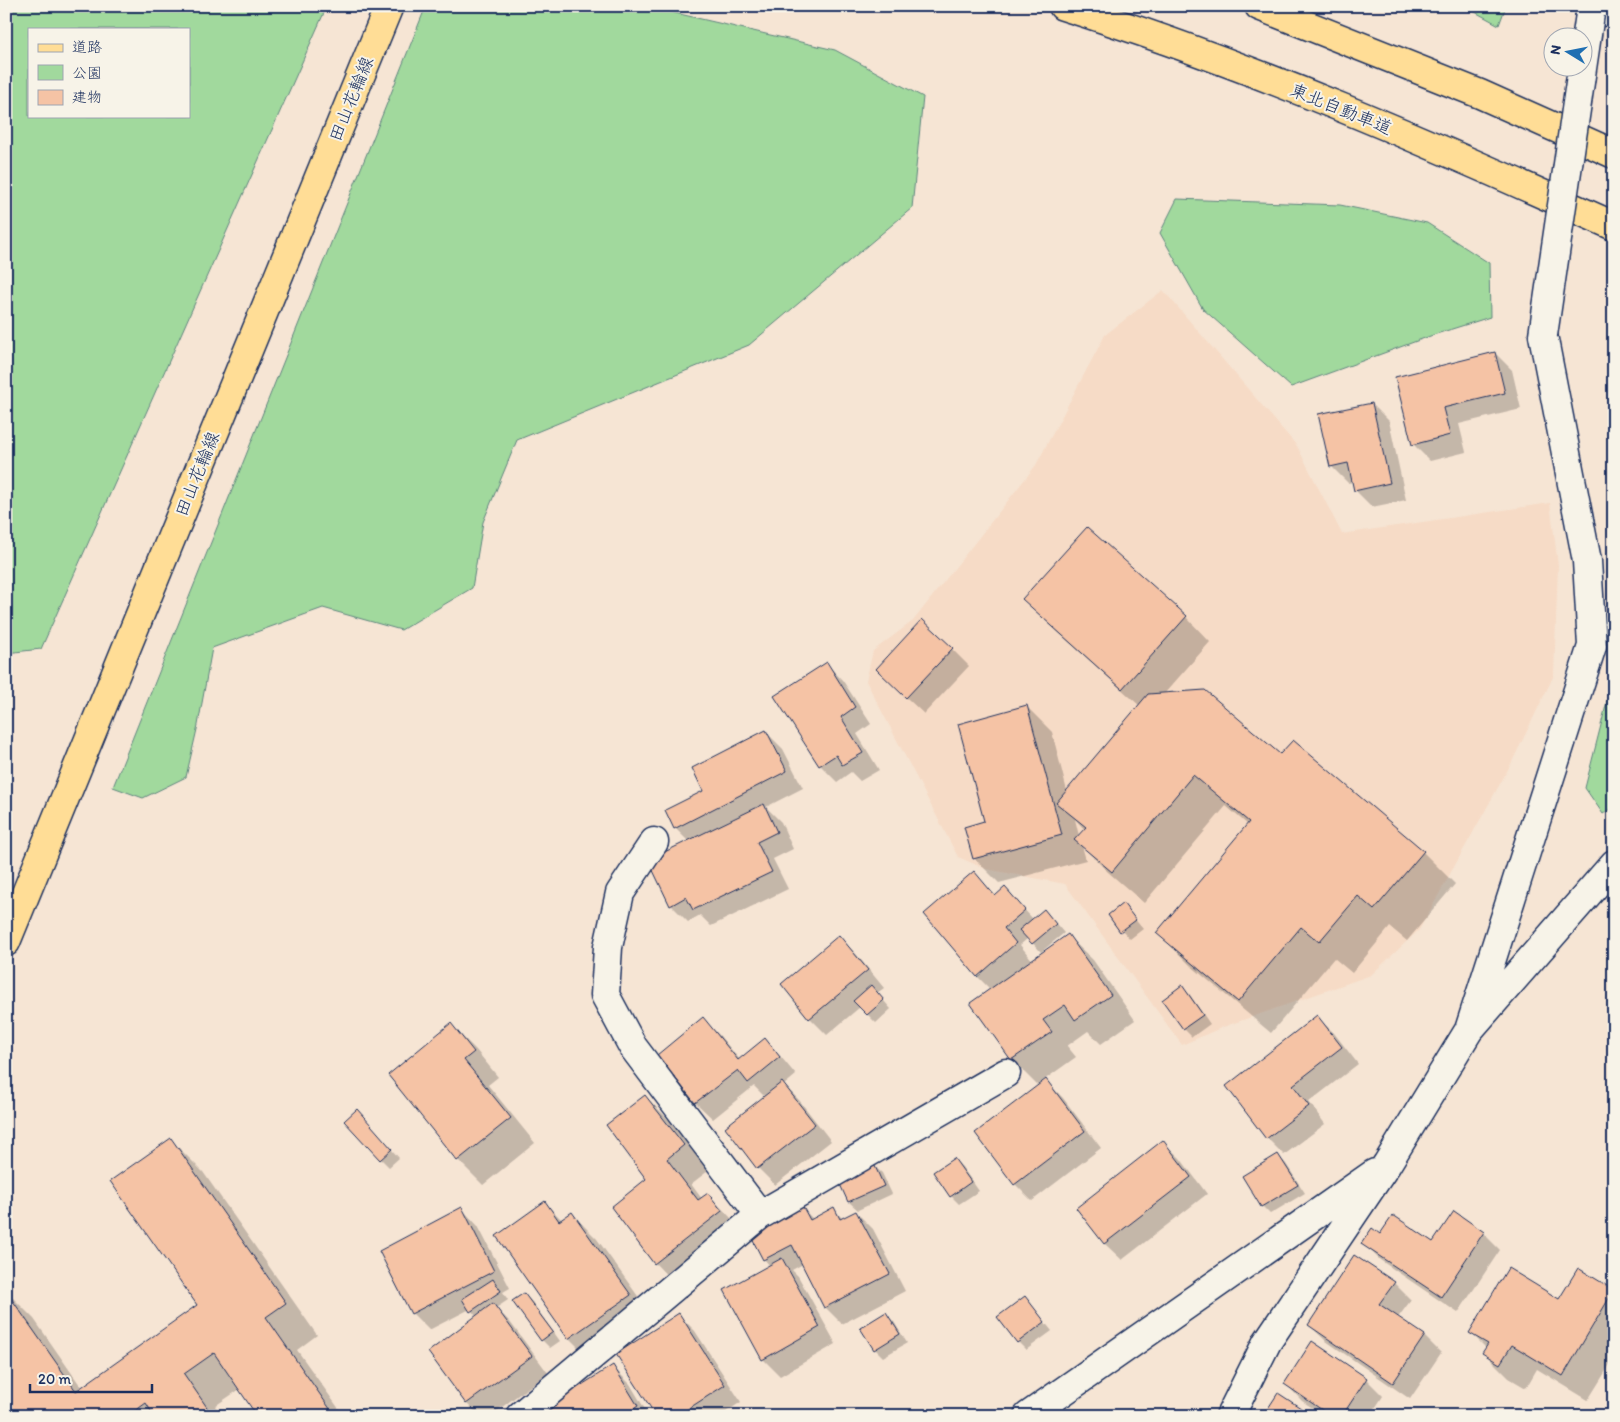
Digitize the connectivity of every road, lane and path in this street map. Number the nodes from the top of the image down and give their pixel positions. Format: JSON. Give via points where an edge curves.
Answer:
{"nodes":[{"id":1,"x":389,"y":6,"type":"edge"},
{"id":2,"x":1064,"y":6,"type":"edge"},
{"id":3,"x":1259,"y":6,"type":"edge"},
{"id":4,"x":1598,"y":10,"type":"edge"},
{"id":5,"x":1614,"y":154,"type":"edge"},
{"id":6,"x":1614,"y":226,"type":"edge"},
{"id":7,"x":654,"y":842,"type":"dead end"},
{"id":8,"x":1614,"y":864,"type":"edge"},
{"id":9,"x":6,"y":942,"type":"edge"},
{"id":10,"x":1469,"y":1030,"type":"junction"},
{"id":11,"x":1006,"y":1074,"type":"dead end"},
{"id":12,"x":1387,"y":1164,"type":"junction"},
{"id":13,"x":760,"y":1215,"type":"junction"},
{"id":14,"x":520,"y":1416,"type":"edge"},
{"id":15,"x":1028,"y":1416,"type":"edge"},
{"id":16,"x":1230,"y":1416,"type":"edge"}],
"edges":[{"from":1,"to":9,"type":"main road","name":"田山花輪線"},
{"from":2,"to":6,"type":"main road","name":"東北自動車道","via":[[1130,27],[1287,86],[1456,155]]},
{"from":3,"to":5,"type":"main road","via":[[1480,94]]},
{"from":4,"to":10,"type":"street","bridge":true,"via":[[1543,335],[1587,561],[1592,646]]},
{"from":7,"to":13,"type":"street","via":[[620,893],[608,946],[605,995],[633,1047]]},
{"from":8,"to":10,"type":"street"},
{"from":10,"to":12,"type":"street"},
{"from":11,"to":13,"type":"street"},
{"from":12,"to":15,"type":"street"},
{"from":12,"to":16,"type":"street","via":[[1267,1342]]},
{"from":13,"to":14,"type":"street"}]}
